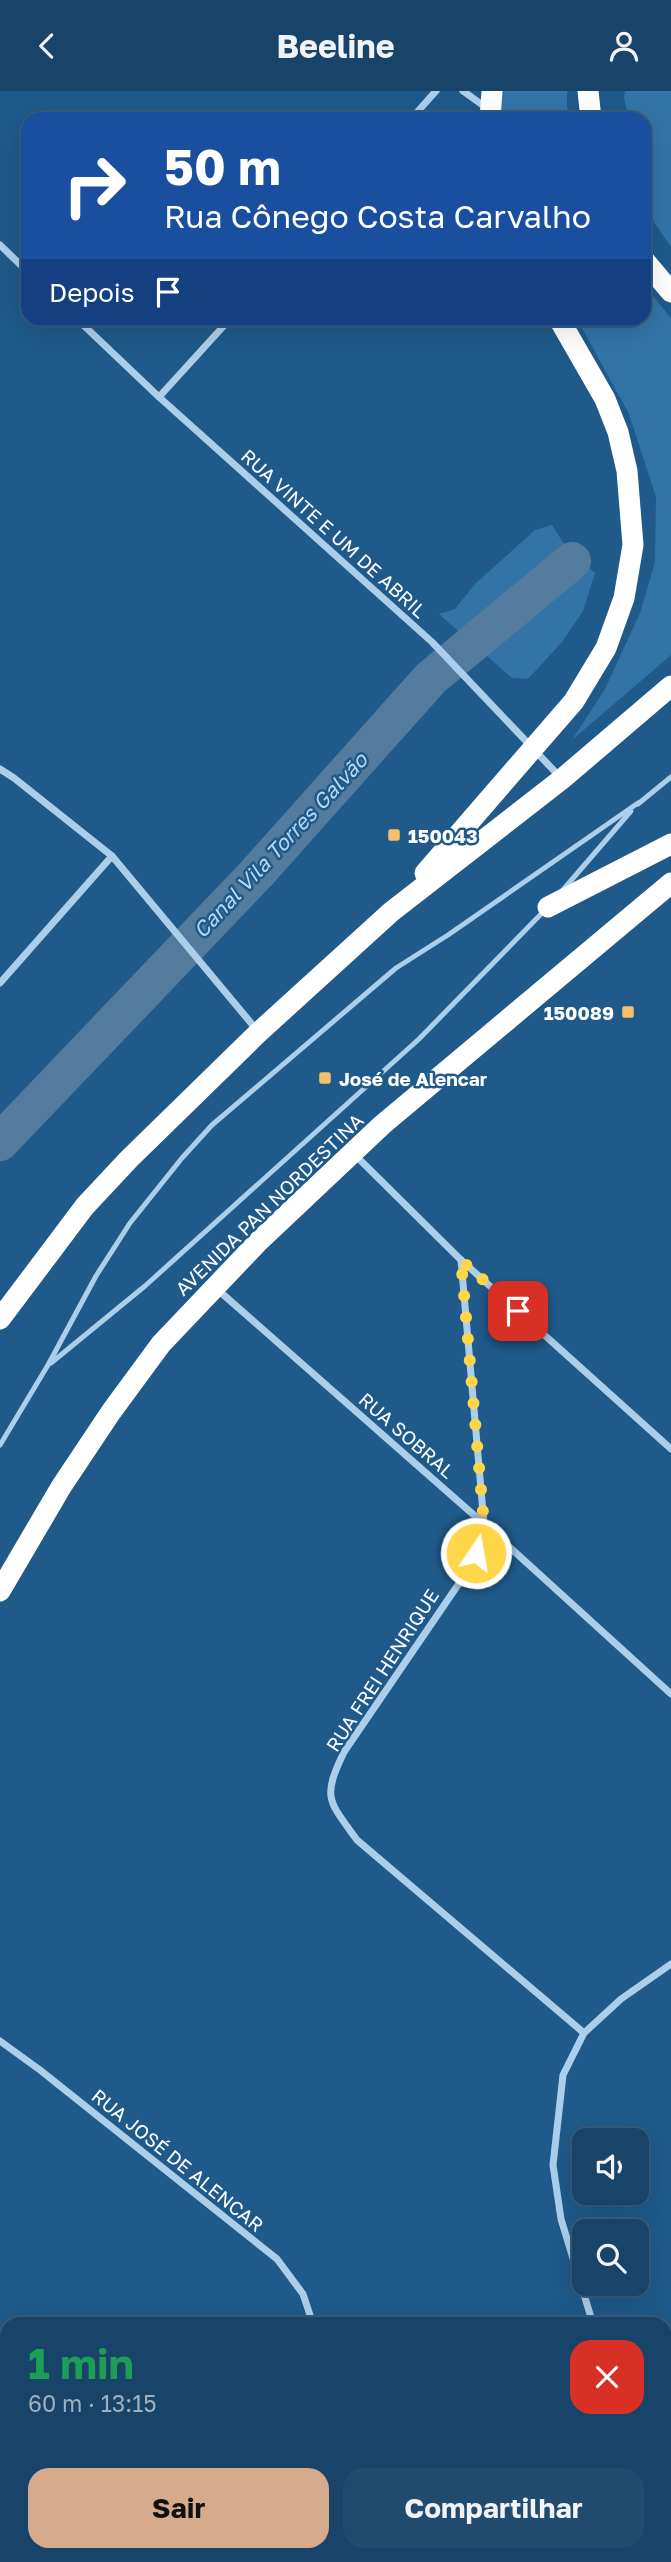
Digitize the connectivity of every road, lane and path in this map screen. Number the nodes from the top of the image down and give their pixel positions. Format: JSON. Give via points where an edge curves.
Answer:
{"nodes":[{"id":1,"x":436,"y":91,"type":"edge"},
{"id":2,"x":463,"y":91,"type":"edge"},
{"id":3,"x":588,"y":91,"type":"edge"},
{"id":4,"x":490,"y":106,"type":"edge"},
{"id":5,"x":417,"y":112,"type":"edge"},
{"id":6,"x":590,"y":112,"type":"edge"},
{"id":7,"x":0,"y":245,"type":"edge"},
{"id":8,"x":21,"y":265,"type":"edge"},
{"id":9,"x":651,"y":268,"type":"edge"},
{"id":10,"x":671,"y":292,"type":"edge"},
{"id":11,"x":84,"y":326,"type":"edge"},
{"id":12,"x":224,"y":326,"type":"edge"},
{"id":13,"x":563,"y":326,"type":"edge"},
{"id":14,"x":159,"y":397,"type":"junction"},
{"id":15,"x":671,"y":686,"type":"edge"},
{"id":16,"x":534,"y":750,"type":"junction"},
{"id":17,"x":0,"y":769,"type":"edge"},
{"id":18,"x":671,"y":777,"type":"edge"},
{"id":19,"x":562,"y":779,"type":"junction"},
{"id":20,"x":638,"y":803,"type":"junction"},
{"id":21,"x":671,"y":844,"type":"edge"},
{"id":22,"x":112,"y":856,"type":"junction"},
{"id":23,"x":671,"y":883,"type":"edge"},
{"id":24,"x":548,"y":907,"type":"junction"},
{"id":25,"x":391,"y":912,"type":"junction"},
{"id":26,"x":0,"y":983,"type":"edge"},
{"id":27,"x":258,"y":1033,"type":"junction"},
{"id":28,"x":352,"y":1153,"type":"junction"},
{"id":29,"x":461,"y":1260,"type":"junction"},
{"id":30,"x":214,"y":1287,"type":"junction"},
{"id":31,"x":0,"y":1319,"type":"edge"},
{"id":32,"x":48,"y":1365,"type":"junction"},
{"id":33,"x":0,"y":1445,"type":"edge"},
{"id":34,"x":671,"y":1449,"type":"edge"},
{"id":35,"x":484,"y":1524,"type":"junction"},
{"id":36,"x":0,"y":1591,"type":"edge"},
{"id":37,"x":671,"y":1694,"type":"edge"},
{"id":38,"x":671,"y":1964,"type":"edge"},
{"id":39,"x":584,"y":2033,"type":"junction"},
{"id":40,"x":0,"y":2041,"type":"edge"},
{"id":41,"x":311,"y":2317,"type":"edge"},
{"id":42,"x":591,"y":2317,"type":"edge"}],
"edges":[{"from":1,"to":5,"type":"street"},
{"from":2,"to":4,"type":"street"},
{"from":3,"to":6,"type":"highway"},
{"from":7,"to":8,"type":"street"},
{"from":9,"to":10,"type":"highway"},
{"from":11,"to":14,"type":"street","name":"RUA VINTE E UM DE ABRIL"},
{"from":12,"to":14,"type":"street"},
{"from":13,"to":16,"type":"highway","via":[[605,399],[618,432],[627,471],[633,545],[624,598],[606,648],[574,701]]},
{"from":14,"to":16,"type":"street","name":"RUA VINTE E UM DE ABRIL","via":[[432,642]]},
{"from":15,"to":19,"type":"highway"},
{"from":16,"to":19,"type":"street","name":"RUA VINTE E UM DE ABRIL"},
{"from":16,"to":25,"type":"highway"},
{"from":17,"to":22,"type":"street"},
{"from":18,"to":20,"type":"lane"},
{"from":19,"to":25,"type":"highway"},
{"from":20,"to":24,"type":"lane"},
{"from":20,"to":32,"type":"lane","via":[[396,968],[212,1125],[130,1223]]},
{"from":21,"to":24,"type":"highway"},
{"from":22,"to":26,"type":"street"},
{"from":22,"to":27,"type":"street"},
{"from":23,"to":28,"type":"highway","name":"AVENIDA PAN NORDESTINA"},
{"from":24,"to":32,"type":"lane","via":[[419,1039],[145,1286]]},
{"from":25,"to":27,"type":"highway"},
{"from":27,"to":31,"type":"highway","via":[[85,1206]]},
{"from":28,"to":29,"type":"street"},
{"from":28,"to":30,"type":"highway","name":"AVENIDA PAN NORDESTINA"},
{"from":29,"to":34,"type":"street"},
{"from":29,"to":35,"type":"street","name":"RUA FREI HENRIQUE"},
{"from":30,"to":35,"type":"street","name":"RUA SOBRAL"},
{"from":30,"to":36,"type":"highway","name":"AVENIDA PAN NORDESTINA","via":[[161,1344],[111,1412]]},
{"from":32,"to":33,"type":"lane"},
{"from":35,"to":37,"type":"street","name":"RUA SOBRAL"},
{"from":35,"to":39,"type":"street","name":"RUA FREI HENRIQUE","via":[[462,1579],[344,1752],[330,1782],[333,1807],[357,1840]]},
{"from":38,"to":39,"type":"street","via":[[621,1999]]},
{"from":39,"to":42,"type":"street","via":[[563,2075],[553,2165],[561,2219]]},
{"from":40,"to":41,"type":"street","name":"RUA JOSÉ DE ALENCAR","via":[[277,2259],[303,2294]]}]}
